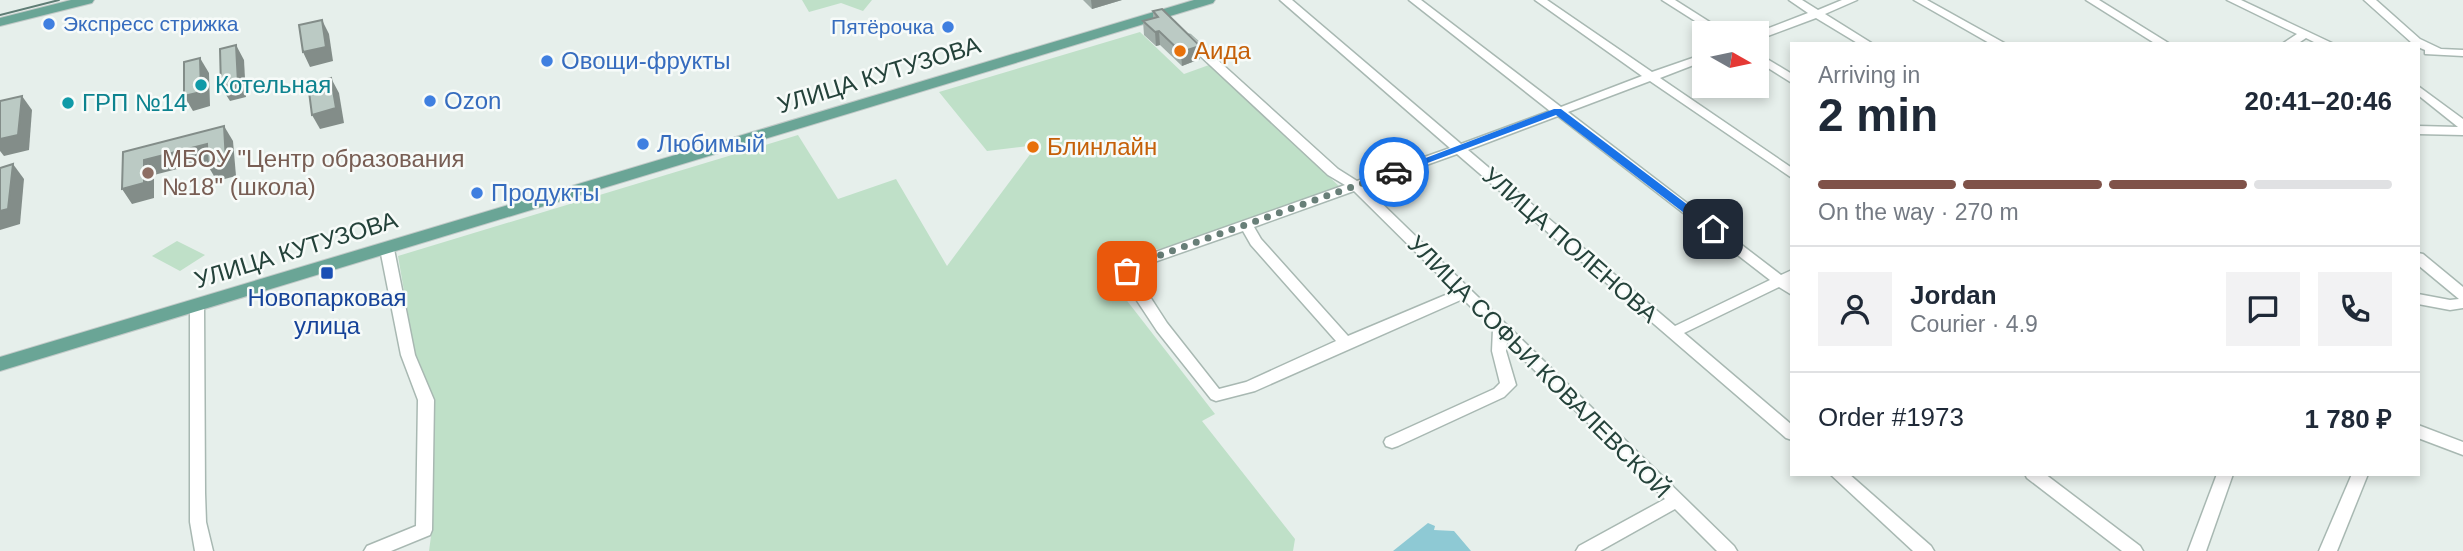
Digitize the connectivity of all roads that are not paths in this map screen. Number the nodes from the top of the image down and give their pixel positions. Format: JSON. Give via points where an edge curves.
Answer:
{"nodes":[{"id":1,"x":87,"y":0,"type":"edge"},
{"id":2,"x":1208,"y":0,"type":"edge"},
{"id":3,"x":1284,"y":0,"type":"edge"},
{"id":4,"x":1414,"y":0,"type":"edge"},
{"id":5,"x":1540,"y":0,"type":"edge"},
{"id":6,"x":1667,"y":0,"type":"edge"},
{"id":7,"x":1794,"y":0,"type":"edge"},
{"id":8,"x":1852,"y":0,"type":"edge"},
{"id":9,"x":1919,"y":0,"type":"edge"},
{"id":10,"x":2091,"y":0,"type":"edge"},
{"id":11,"x":2232,"y":0,"type":"edge"},
{"id":12,"x":2369,"y":0,"type":"edge"},
{"id":13,"x":1163,"y":14,"type":"junction"},
{"id":14,"x":1816,"y":14,"type":"junction"},
{"id":15,"x":1701,"y":21,"type":"edge"},
{"id":16,"x":0,"y":22,"type":"edge"},
{"id":17,"x":1769,"y":32,"type":"edge"},
{"id":18,"x":2306,"y":34,"type":"junction"},
{"id":19,"x":1864,"y":42,"type":"edge"},
{"id":20,"x":1996,"y":42,"type":"edge"},
{"id":21,"x":2161,"y":42,"type":"edge"},
{"id":22,"x":2292,"y":42,"type":"edge"},
{"id":23,"x":2324,"y":42,"type":"edge"},
{"id":24,"x":2418,"y":42,"type":"edge"},
{"id":25,"x":2420,"y":43,"type":"edge"},
{"id":26,"x":2420,"y":52,"type":"edge"},
{"id":27,"x":2438,"y":52,"type":"junction"},
{"id":28,"x":2463,"y":53,"type":"edge"},
{"id":29,"x":1692,"y":62,"type":"edge"},
{"id":30,"x":1769,"y":64,"type":"edge"},
{"id":31,"x":1651,"y":77,"type":"junction"},
{"id":32,"x":1790,"y":78,"type":"edge"},
{"id":33,"x":2420,"y":91,"type":"edge"},
{"id":34,"x":1558,"y":111,"type":"junction"},
{"id":35,"x":2463,"y":125,"type":"edge"},
{"id":36,"x":2420,"y":130,"type":"edge"},
{"id":37,"x":2463,"y":131,"type":"edge"},
{"id":38,"x":1459,"y":149,"type":"junction"},
{"id":39,"x":1790,"y":173,"type":"edge"},
{"id":40,"x":1356,"y":186,"type":"junction"},
{"id":41,"x":1245,"y":225,"type":"junction"},
{"id":42,"x":387,"y":248,"type":"junction"},
{"id":43,"x":2420,"y":259,"type":"edge"},
{"id":44,"x":1786,"y":277,"type":"edge"},
{"id":45,"x":1464,"y":293,"type":"junction"},
{"id":46,"x":2463,"y":295,"type":"edge"},
{"id":47,"x":2420,"y":299,"type":"edge"},
{"id":48,"x":2463,"y":303,"type":"edge"},
{"id":49,"x":197,"y":306,"type":"junction"},
{"id":50,"x":1500,"y":328,"type":"junction"},
{"id":51,"x":1672,"y":333,"type":"junction"},
{"id":52,"x":1346,"y":342,"type":"junction"},
{"id":53,"x":0,"y":364,"type":"edge"},
{"id":54,"x":1790,"y":432,"type":"edge"},
{"id":55,"x":2420,"y":432,"type":"edge"},
{"id":56,"x":1392,"y":442,"type":"dead end"},
{"id":57,"x":2463,"y":449,"type":"edge"},
{"id":58,"x":1840,"y":476,"type":"edge"},
{"id":59,"x":2036,"y":476,"type":"edge"},
{"id":60,"x":2224,"y":476,"type":"edge"},
{"id":61,"x":2359,"y":476,"type":"edge"},
{"id":62,"x":1676,"y":501,"type":"junction"},
{"id":63,"x":204,"y":551,"type":"edge"},
{"id":64,"x":373,"y":551,"type":"edge"},
{"id":65,"x":1585,"y":551,"type":"edge"},
{"id":66,"x":1728,"y":551,"type":"edge"},
{"id":67,"x":1925,"y":551,"type":"edge"},
{"id":68,"x":2134,"y":551,"type":"edge"},
{"id":69,"x":2197,"y":551,"type":"edge"},
{"id":70,"x":2328,"y":551,"type":"edge"}],
"edges":[{"from":1,"to":16,"type":"main road"},
{"from":2,"to":13,"type":"main road","name":"УЛИЦА КУТУЗОВА"},
{"from":3,"to":38,"type":"street","name":"УЛИЦА ПОЛЕНОВА"},
{"from":4,"to":34,"type":"street"},
{"from":5,"to":31,"type":"street"},
{"from":6,"to":15,"type":"street"},
{"from":7,"to":14,"type":"street"},
{"from":8,"to":14,"type":"street"},
{"from":9,"to":20,"type":"street"},
{"from":10,"to":21,"type":"street"},
{"from":11,"to":18,"type":"street"},
{"from":12,"to":24,"type":"street"},
{"from":13,"to":40,"type":"street","name":"УЛИЦА СОФЬИ КОВАЛЕВСКОЙ","via":[[1324,164]]},
{"from":13,"to":42,"type":"main road","name":"УЛИЦА КУТУЗОВА"},
{"from":14,"to":17,"type":"street"},
{"from":14,"to":19,"type":"street"},
{"from":18,"to":22,"type":"street"},
{"from":18,"to":23,"type":"street"},
{"from":25,"to":27,"type":"street"},
{"from":26,"to":27,"type":"street"},
{"from":27,"to":28,"type":"street"},
{"from":29,"to":31,"type":"street"},
{"from":30,"to":32,"type":"street"},
{"from":31,"to":34,"type":"street"},
{"from":31,"to":39,"type":"street"},
{"from":33,"to":35,"type":"street"},
{"from":34,"to":38,"type":"street"},
{"from":34,"to":44,"type":"street"},
{"from":36,"to":37,"type":"street"},
{"from":38,"to":40,"type":"street"},
{"from":38,"to":51,"type":"street","name":"УЛИЦА ПОЛЕНОВА"},
{"from":40,"to":41,"type":"street"},
{"from":40,"to":45,"type":"street","name":"УЛИЦА СОФЬИ КОВАЛЕВСКОЙ"},
{"from":41,"to":52,"type":"street"},
{"from":41,"to":52,"type":"street","via":[[1135,264],[1127,271],[1216,396],[1251,387]]},
{"from":42,"to":49,"type":"main road","name":"УЛИЦА КУТУЗОВА"},
{"from":42,"to":64,"type":"street","via":[[408,355],[426,400],[424,530]]},
{"from":43,"to":46,"type":"street"},
{"from":44,"to":51,"type":"street"},
{"from":45,"to":50,"type":"street","name":"УЛИЦА СОФЬИ КОВАЛЕВСКОЙ"},
{"from":45,"to":52,"type":"street"},
{"from":47,"to":48,"type":"street"},
{"from":49,"to":53,"type":"main road","name":"УЛИЦА КУТУЗОВА"},
{"from":49,"to":63,"type":"street","via":[[198,512]]},
{"from":50,"to":56,"type":"street","via":[[1499,351],[1508,385]]},
{"from":50,"to":62,"type":"street","name":"УЛИЦА СОФЬИ КОВАЛЕВСКОЙ"},
{"from":51,"to":54,"type":"street","name":"УЛИЦА ПОЛЕНОВА"},
{"from":55,"to":57,"type":"street"},
{"from":58,"to":67,"type":"street"},
{"from":59,"to":68,"type":"street"},
{"from":60,"to":69,"type":"street"},
{"from":61,"to":70,"type":"street"},
{"from":62,"to":65,"type":"street"},
{"from":62,"to":66,"type":"street","name":"УЛИЦА СОФЬИ КОВАЛЕВСКОЙ"}]}
